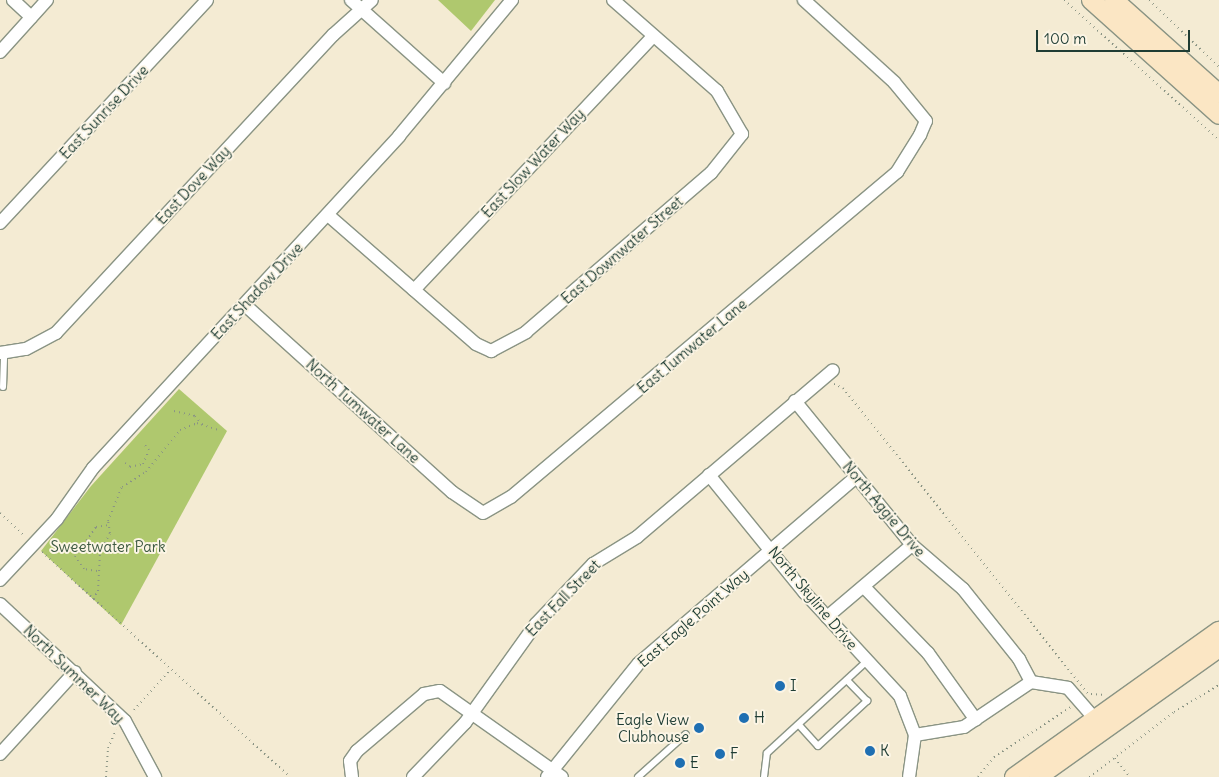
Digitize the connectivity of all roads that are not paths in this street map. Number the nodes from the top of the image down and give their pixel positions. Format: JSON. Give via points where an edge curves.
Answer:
{"nodes":[{"id":1,"x":13,"y":0,"type":"edge"},
{"id":2,"x":47,"y":0,"type":"edge"},
{"id":3,"x":207,"y":0,"type":"edge"},
{"id":4,"x":372,"y":0,"type":"edge"},
{"id":5,"x":512,"y":0,"type":"edge"},
{"id":6,"x":613,"y":0,"type":"edge"},
{"id":7,"x":804,"y":0,"type":"edge"},
{"id":8,"x":1091,"y":0,"type":"edge"},
{"id":9,"x":1114,"y":0,"type":"edge"},
{"id":10,"x":355,"y":4,"type":"edge"},
{"id":11,"x":32,"y":17,"type":"junction"},
{"id":12,"x":653,"y":36,"type":"junction"},
{"id":13,"x":0,"y":52,"type":"edge"},
{"id":14,"x":444,"y":83,"type":"junction"},
{"id":15,"x":1219,"y":94,"type":"edge"},
{"id":16,"x":1219,"y":115,"type":"edge"},
{"id":17,"x":328,"y":214,"type":"junction"},
{"id":18,"x":0,"y":223,"type":"edge"},
{"id":19,"x":414,"y":290,"type":"junction"},
{"id":20,"x":245,"y":305,"type":"junction"},
{"id":21,"x":2,"y":353,"type":"edge"},
{"id":22,"x":832,"y":376,"type":"road end"},
{"id":23,"x":3,"y":387,"type":"dead end"},
{"id":24,"x":796,"y":401,"type":"junction"},
{"id":25,"x":709,"y":475,"type":"junction"},
{"id":26,"x":856,"y":477,"type":"junction"},
{"id":27,"x":483,"y":513,"type":"joint"},
{"id":28,"x":912,"y":545,"type":"junction"},
{"id":29,"x":772,"y":549,"type":"junction"},
{"id":30,"x":0,"y":580,"type":"edge"},
{"id":31,"x":864,"y":587,"type":"junction"},
{"id":32,"x":0,"y":604,"type":"edge"},
{"id":33,"x":827,"y":618,"type":"junction"},
{"id":34,"x":1219,"y":631,"type":"edge"},
{"id":35,"x":1219,"y":648,"type":"edge"},
{"id":36,"x":867,"y":661,"type":"junction"},
{"id":37,"x":75,"y":672,"type":"junction"},
{"id":38,"x":847,"y":680,"type":"junction"},
{"id":39,"x":1031,"y":682,"type":"junction"},
{"id":40,"x":473,"y":712,"type":"junction"},
{"id":41,"x":1094,"y":718,"type":"junction"},
{"id":42,"x":976,"y":720,"type":"junction"},
{"id":43,"x":799,"y":725,"type":"junction"},
{"id":44,"x":914,"y":729,"type":"junction"},
{"id":45,"x":686,"y":734,"type":"dead end"},
{"id":46,"x":0,"y":754,"type":"edge"},
{"id":47,"x":554,"y":774,"type":"edge"},
{"id":48,"x":155,"y":777,"type":"edge"},
{"id":49,"x":352,"y":777,"type":"edge"},
{"id":50,"x":413,"y":777,"type":"edge"},
{"id":51,"x":638,"y":777,"type":"edge"},
{"id":52,"x":764,"y":777,"type":"edge"},
{"id":53,"x":909,"y":777,"type":"edge"},
{"id":54,"x":1014,"y":777,"type":"edge"},
{"id":55,"x":1038,"y":777,"type":"edge"}],
"edges":[{"from":1,"to":11,"type":"street"},
{"from":2,"to":11,"type":"street"},
{"from":3,"to":18,"type":"street","name":"East Sunrise Drive"},
{"from":4,"to":10,"type":"street","name":"East Dove Way"},
{"from":5,"to":14,"type":"street","name":"East Shadow Drive"},
{"from":6,"to":12,"type":"street"},
{"from":7,"to":27,"type":"street","name":"East Tumwater Lane","via":[[894,82],[926,121],[897,172],[588,434],[511,497]]},
{"from":8,"to":16,"type":"street"},
{"from":9,"to":15,"type":"street"},
{"from":10,"to":14,"type":"street"},
{"from":10,"to":21,"type":"street","name":"East Dove Way","via":[[56,333],[33,346]]},
{"from":11,"to":13,"type":"street"},
{"from":12,"to":19,"type":"street","name":"East Slow Water Way"},
{"from":12,"to":19,"type":"street","name":"East Downwater Street","via":[[716,92],[742,134],[697,186],[526,332],[491,351],[451,325]]},
{"from":14,"to":17,"type":"street","name":"East Shadow Drive"},
{"from":17,"to":19,"type":"street"},
{"from":17,"to":20,"type":"street","name":"East Shadow Drive"},
{"from":20,"to":27,"type":"street","name":"North Tumwater Lane","via":[[452,492]]},
{"from":20,"to":30,"type":"street","name":"East Shadow Drive","via":[[93,468],[57,519]]},
{"from":21,"to":23,"type":"lane"},
{"from":22,"to":24,"type":"street","name":"East Fall Street"},
{"from":24,"to":25,"type":"street","name":"East Fall Street"},
{"from":24,"to":26,"type":"street","name":"North Aggie Drive"},
{"from":25,"to":29,"type":"street","name":"North Skyline Drive"},
{"from":25,"to":40,"type":"street","name":"East Fall Street","via":[[637,537],[593,564],[536,624]]},
{"from":26,"to":28,"type":"street","name":"North Aggie Drive"},
{"from":26,"to":29,"type":"street","name":"East Eagle Point Way"},
{"from":28,"to":31,"type":"street"},
{"from":28,"to":39,"type":"street","name":"North Aggie Drive","via":[[963,589],[1019,659]]},
{"from":29,"to":33,"type":"street","name":"North Skyline Drive"},
{"from":29,"to":47,"type":"street","name":"East Eagle Point Way","via":[[639,663]]},
{"from":31,"to":33,"type":"street"},
{"from":31,"to":42,"type":"street","via":[[928,653]]},
{"from":32,"to":37,"type":"street","name":"North Summer Way"},
{"from":33,"to":36,"type":"street","name":"North Skyline Drive"},
{"from":34,"to":41,"type":"street"},
{"from":35,"to":55,"type":"street"},
{"from":36,"to":38,"type":"lane"},
{"from":36,"to":44,"type":"street","name":"North Skyline Drive","via":[[900,696]]},
{"from":37,"to":46,"type":"street"},
{"from":37,"to":48,"type":"street","name":"North Summer Way","via":[[125,721]]},
{"from":38,"to":43,"type":"lane"},
{"from":38,"to":43,"type":"lane","via":[[867,701],[818,746]]},
{"from":39,"to":41,"type":"street","via":[[1068,688]]},
{"from":39,"to":42,"type":"street"},
{"from":40,"to":47,"type":"street"},
{"from":40,"to":49,"type":"street","via":[[440,691],[424,694],[356,751],[350,761]]},
{"from":40,"to":50,"type":"street","name":"East Fall Street"},
{"from":41,"to":54,"type":"street"},
{"from":42,"to":44,"type":"street","via":[[946,732]]},
{"from":43,"to":52,"type":"lane","via":[[767,753]]},
{"from":44,"to":53,"type":"street"},
{"from":45,"to":51,"type":"lane"}]}
